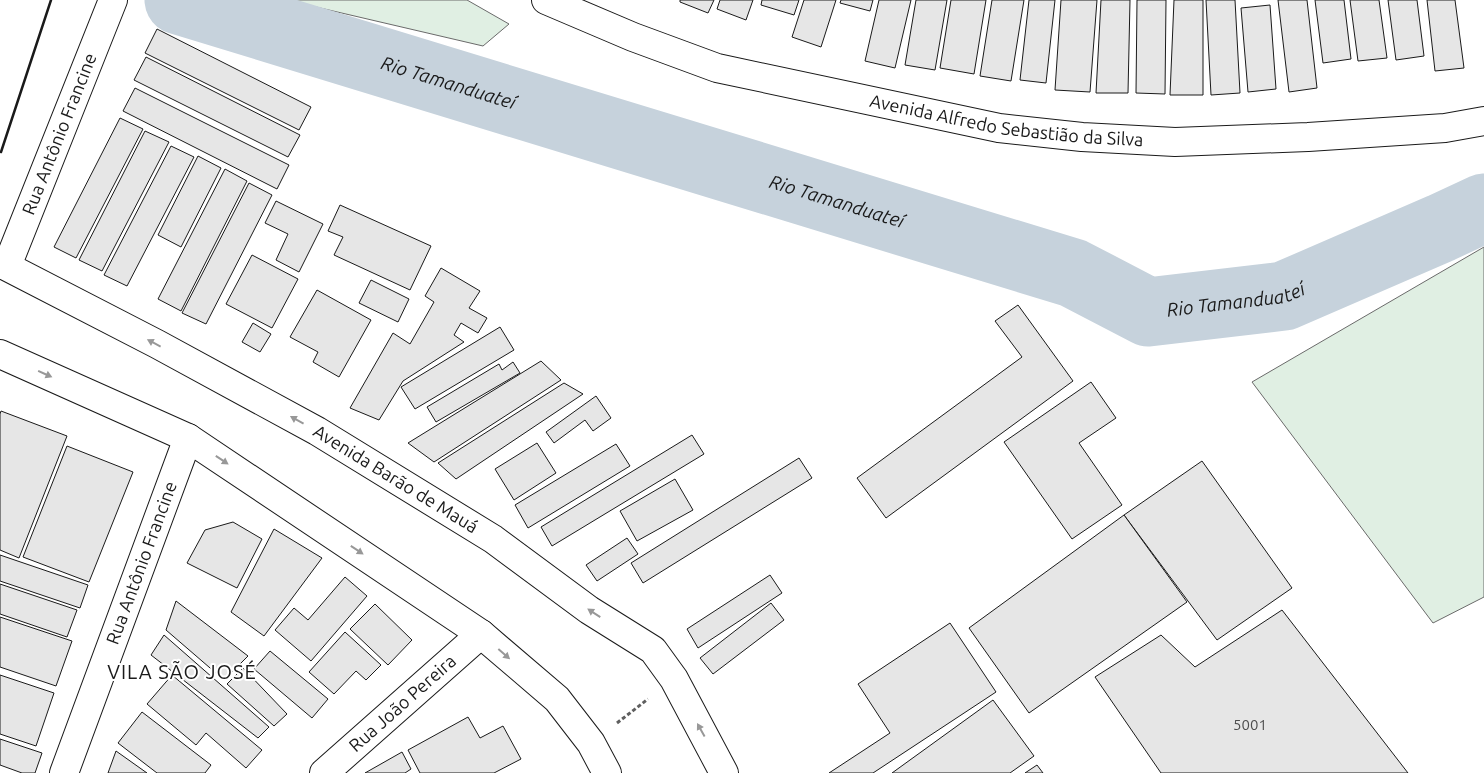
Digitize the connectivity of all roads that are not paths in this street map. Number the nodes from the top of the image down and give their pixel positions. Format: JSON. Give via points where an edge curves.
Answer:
{"nodes":[{"id":1,"x":114,"y":0,"type":"edge"},
{"id":2,"x":552,"y":1,"type":"edge"},
{"id":3,"x":1484,"y":121,"type":"edge"},
{"id":4,"x":4,"y":265,"type":"edge"},
{"id":5,"x":0,"y":354,"type":"edge"},
{"id":6,"x":188,"y":438,"type":"junction"},
{"id":7,"x":481,"y":634,"type":"junction"},
{"id":8,"x":64,"y":773,"type":"edge"},
{"id":9,"x":324,"y":773,"type":"edge"},
{"id":10,"x":607,"y":773,"type":"edge"},
{"id":11,"x":724,"y":773,"type":"edge"}],
"edges":[{"from":1,"to":4,"type":"street","name":"Rua Antônio Francine"},
{"from":2,"to":3,"type":"street","name":"Avenida Alfredo Sebastião da Silva","via":[[633,37],[717,68],[999,128],[1175,142],[1308,137],[1435,128]]},
{"from":11,"to":4,"type":"street","name":"Avenida Barão de Mauá","one_way":true,"via":[[674,680],[653,650],[589,610],[493,539],[317,431]]},
{"from":5,"to":6,"type":"street","one_way":true},
{"from":6,"to":7,"type":"street","one_way":true},
{"from":6,"to":8,"type":"street","name":"Rua Antônio Francine"},
{"from":7,"to":9,"type":"street","name":"Rua João Pereira"},
{"from":7,"to":10,"type":"street","one_way":true,"via":[[557,699],[591,743]]}]}
